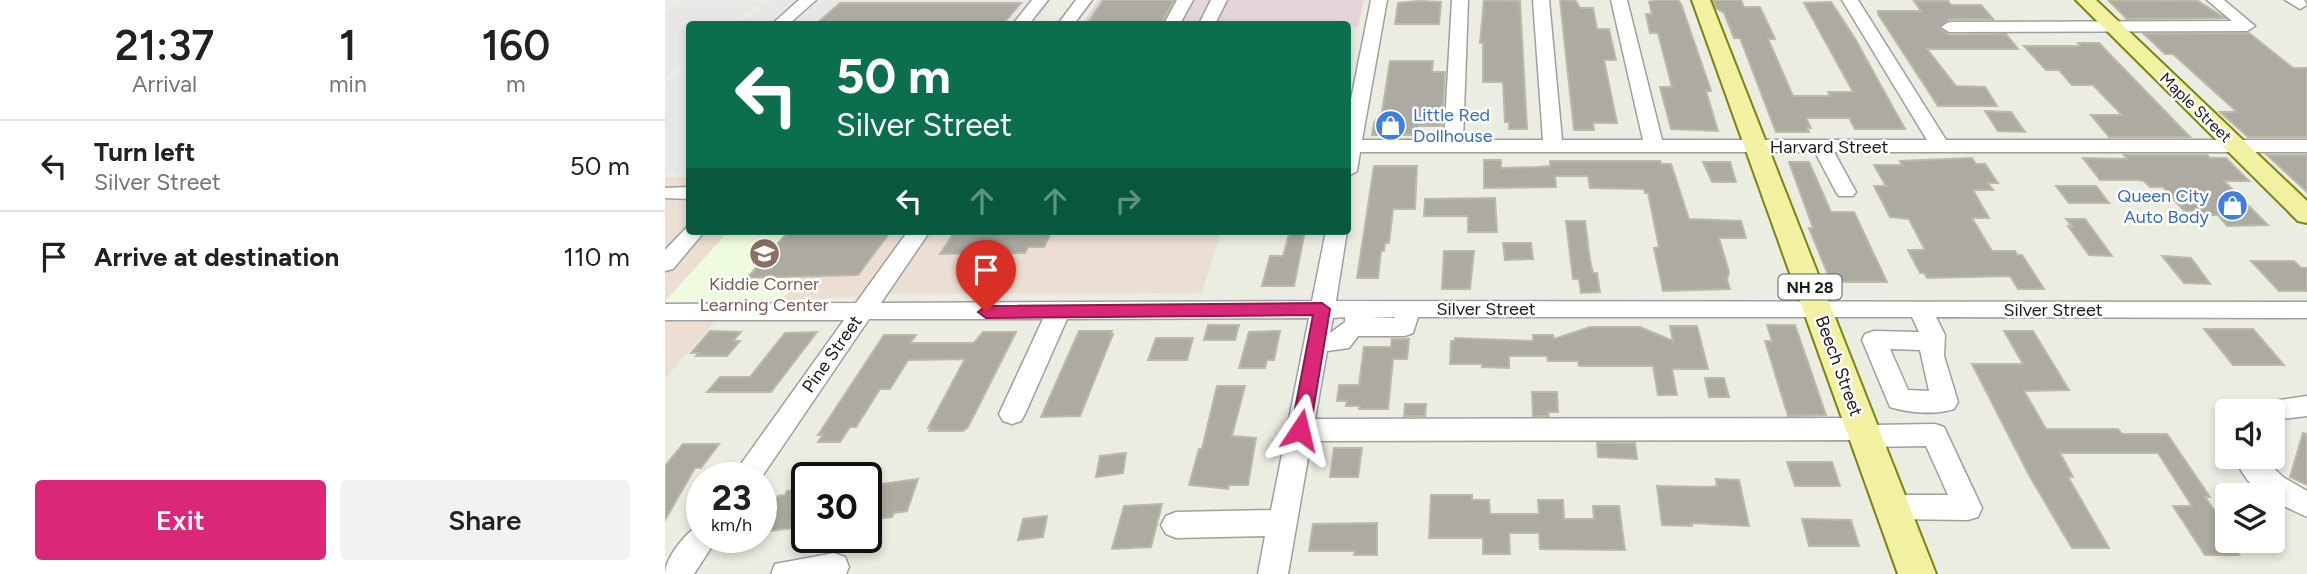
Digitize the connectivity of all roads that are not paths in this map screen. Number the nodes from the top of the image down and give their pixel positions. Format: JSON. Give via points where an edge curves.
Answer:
{"nodes":[{"id":1,"x":808,"y":0,"type":"edge"},
{"id":2,"x":1040,"y":0,"type":"edge"},
{"id":3,"x":1084,"y":0,"type":"edge"},
{"id":4,"x":1185,"y":0,"type":"edge"},
{"id":5,"x":1219,"y":0,"type":"edge"},
{"id":6,"x":1379,"y":0,"type":"edge"},
{"id":7,"x":1461,"y":0,"type":"edge"},
{"id":8,"x":1541,"y":0,"type":"edge"},
{"id":9,"x":1619,"y":0,"type":"edge"},
{"id":10,"x":1701,"y":0,"type":"edge"},
{"id":11,"x":1850,"y":0,"type":"edge"},
{"id":12,"x":2085,"y":0,"type":"edge"},
{"id":13,"x":2214,"y":0,"type":"edge"},
{"id":14,"x":784,"y":21,"type":"edge"},
{"id":15,"x":1023,"y":21,"type":"edge"},
{"id":16,"x":1068,"y":21,"type":"edge"},
{"id":17,"x":1174,"y":21,"type":"edge"},
{"id":18,"x":1208,"y":21,"type":"edge"},
{"id":19,"x":2112,"y":26,"type":"junction"},
{"id":20,"x":2247,"y":26,"type":"joint"},
{"id":21,"x":1949,"y":27,"type":"dead end"},
{"id":22,"x":1352,"y":146,"type":"junction"},
{"id":23,"x":1453,"y":146,"type":"junction"},
{"id":24,"x":1553,"y":146,"type":"junction"},
{"id":25,"x":2237,"y":146,"type":"junction"},
{"id":26,"x":2307,"y":146,"type":"edge"},
{"id":27,"x":1654,"y":147,"type":"junction"},
{"id":28,"x":1757,"y":147,"type":"junction"},
{"id":29,"x":1822,"y":147,"type":"junction"},
{"id":30,"x":1941,"y":147,"type":"junction"},
{"id":31,"x":1351,"y":151,"type":"edge"},
{"id":32,"x":1846,"y":192,"type":"dead end"},
{"id":33,"x":2307,"y":215,"type":"edge"},
{"id":34,"x":690,"y":235,"type":"edge"},
{"id":35,"x":916,"y":235,"type":"edge"},
{"id":36,"x":1335,"y":235,"type":"edge"},
{"id":37,"x":665,"y":264,"type":"edge"},
{"id":38,"x":1322,"y":309,"type":"junction"},
{"id":39,"x":1818,"y":309,"type":"junction"},
{"id":40,"x":1920,"y":310,"type":"junction"},
{"id":41,"x":665,"y":312,"type":"edge"},
{"id":42,"x":862,"y":312,"type":"junction"},
{"id":43,"x":1058,"y":312,"type":"junction"},
{"id":44,"x":2303,"y":315,"type":"edge"},
{"id":45,"x":1357,"y":318,"type":"junction"},
{"id":46,"x":1933,"y":341,"type":"dead end"},
{"id":47,"x":1316,"y":342,"type":"junction"},
{"id":48,"x":2307,"y":407,"type":"edge"},
{"id":49,"x":2285,"y":409,"type":"edge"},
{"id":50,"x":1011,"y":414,"type":"dead end"},
{"id":51,"x":1300,"y":430,"type":"junction"},
{"id":52,"x":1863,"y":432,"type":"junction"},
{"id":53,"x":756,"y":462,"type":"edge"},
{"id":54,"x":2257,"y":469,"type":"edge"},
{"id":55,"x":2307,"y":505,"type":"edge"},
{"id":56,"x":1892,"y":507,"type":"junction"},
{"id":57,"x":1282,"y":523,"type":"junction"},
{"id":58,"x":1176,"y":525,"type":"dead end"},
{"id":59,"x":689,"y":553,"type":"edge"},
{"id":60,"x":676,"y":567,"type":"edge"},
{"id":61,"x":834,"y":567,"type":"dead end"},
{"id":62,"x":786,"y":574,"type":"edge"},
{"id":63,"x":1273,"y":574,"type":"edge"},
{"id":64,"x":1917,"y":574,"type":"edge"}],
"edges":[{"from":1,"to":14,"type":"street"},
{"from":2,"to":15,"type":"street"},
{"from":3,"to":16,"type":"street"},
{"from":4,"to":17,"type":"street"},
{"from":5,"to":18,"type":"street"},
{"from":6,"to":22,"type":"street"},
{"from":7,"to":23,"type":"street"},
{"from":8,"to":24,"type":"street"},
{"from":9,"to":27,"type":"street"},
{"from":10,"to":28,"type":"main road","name":"Beech Street","number":"NH 28"},
{"from":11,"to":30,"type":"street"},
{"from":12,"to":19,"type":"main road","name":"Maple Street"},
{"from":13,"to":20,"type":"street"},
{"from":19,"to":20,"type":"street"},
{"from":19,"to":21,"type":"street"},
{"from":19,"to":25,"type":"main road","name":"Maple Street"},
{"from":22,"to":23,"type":"street","name":"Harvard Street"},
{"from":22,"to":31,"type":"street"},
{"from":23,"to":24,"type":"street","name":"Harvard Street"},
{"from":24,"to":27,"type":"street","name":"Harvard Street"},
{"from":25,"to":26,"type":"street","name":"Harvard Street"},
{"from":25,"to":30,"type":"street","name":"Harvard Street"},
{"from":25,"to":33,"type":"main road","name":"Maple Street"},
{"from":27,"to":28,"type":"street","name":"Harvard Street"},
{"from":28,"to":29,"type":"street","name":"Harvard Street"},
{"from":28,"to":39,"type":"main road","name":"Beech Street","number":"NH 28"},
{"from":29,"to":30,"type":"street","name":"Harvard Street"},
{"from":29,"to":32,"type":"street"},
{"from":34,"to":37,"type":"street"},
{"from":35,"to":42,"type":"street","name":"Pine Street"},
{"from":36,"to":38,"type":"street"},
{"from":38,"to":43,"type":"street"},
{"from":38,"to":45,"type":"street"},
{"from":38,"to":47,"type":"street"},
{"from":39,"to":40,"type":"street","name":"Silver Street"},
{"from":39,"to":45,"type":"street","name":"Silver Street","via":[[1408,309],[1405,327]]},
{"from":39,"to":52,"type":"main road","name":"Beech Street","number":"NH 28"},
{"from":40,"to":44,"type":"street","name":"Silver Street"},
{"from":40,"to":46,"type":"street"},
{"from":41,"to":42,"type":"street"},
{"from":42,"to":43,"type":"street"},
{"from":42,"to":53,"type":"street","name":"Pine Street"},
{"from":43,"to":50,"type":"street"},
{"from":45,"to":47,"type":"street","via":[[1341,342]]},
{"from":47,"to":51,"type":"street"},
{"from":48,"to":49,"type":"street"},
{"from":51,"to":52,"type":"street"},
{"from":51,"to":57,"type":"street"},
{"from":52,"to":56,"type":"main road","name":"Beech Street","number":"NH 28"},
{"from":52,"to":56,"type":"street","via":[[1935,435],[1968,508]]},
{"from":54,"to":55,"type":"street","via":[[2284,494]]},
{"from":56,"to":64,"type":"main road","name":"Beech Street","number":"NH 28"},
{"from":57,"to":58,"type":"street"},
{"from":57,"to":63,"type":"street"},
{"from":59,"to":60,"type":"street"},
{"from":61,"to":62,"type":"street"}]}
